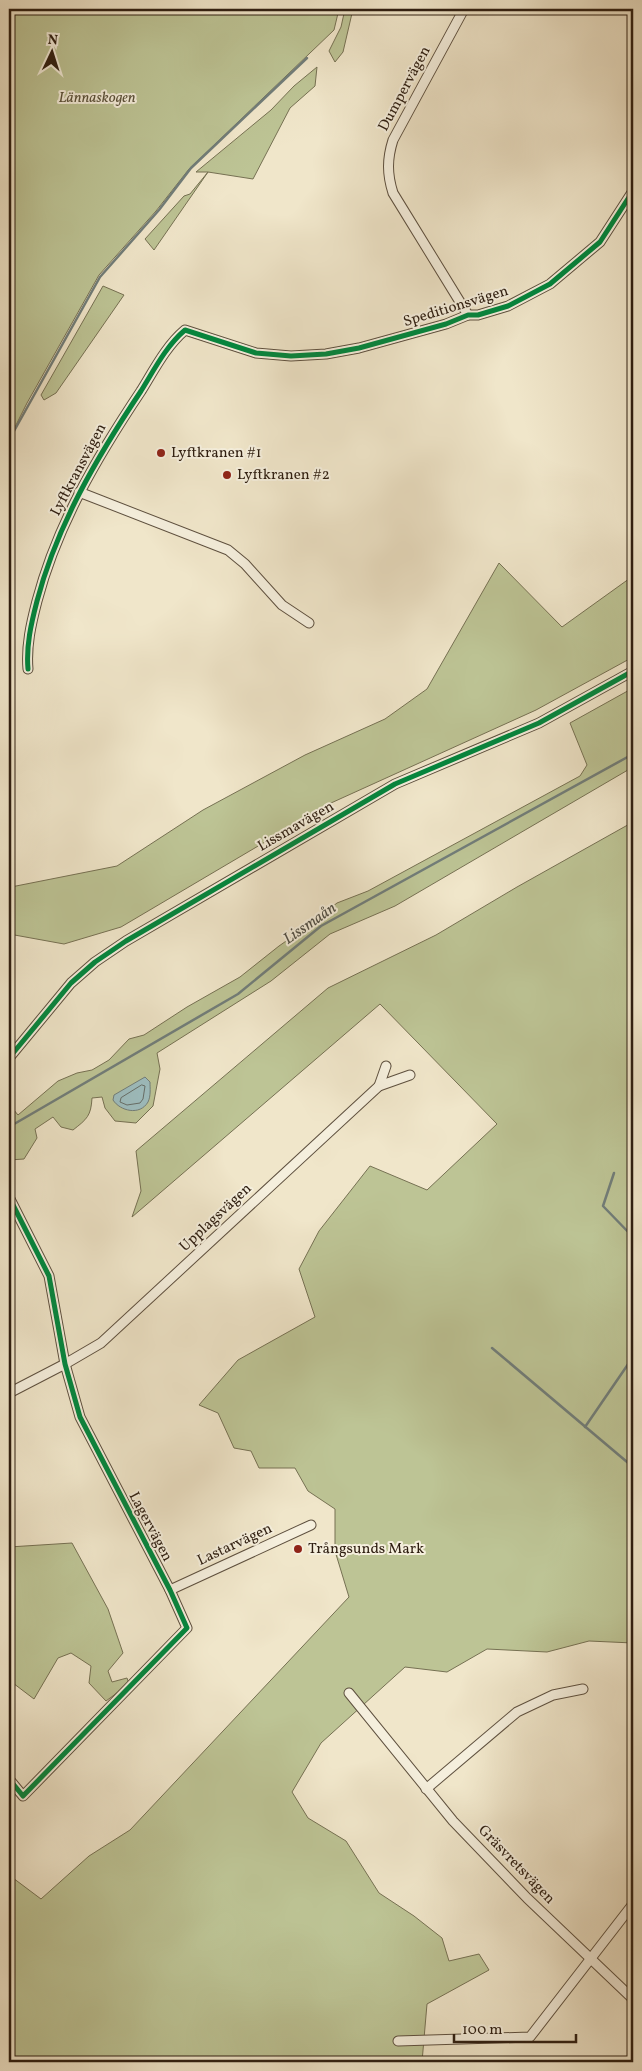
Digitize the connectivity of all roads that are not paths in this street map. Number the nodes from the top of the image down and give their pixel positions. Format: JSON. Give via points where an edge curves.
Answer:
{"nodes":[{"id":1,"x":464,"y":9,"type":"edge"},
{"id":2,"x":633,"y":192,"type":"edge"},
{"id":3,"x":468,"y":315,"type":"junction"},
{"id":4,"x":185,"y":330,"type":"joint"},
{"id":5,"x":79,"y":492,"type":"junction"},
{"id":6,"x":309,"y":624,"type":"dead end"},
{"id":7,"x":28,"y":669,"type":"dead end"},
{"id":8,"x":633,"y":671,"type":"edge"},
{"id":9,"x":9,"y":1058,"type":"edge"},
{"id":10,"x":386,"y":1066,"type":"dead end"},
{"id":11,"x":410,"y":1074,"type":"dead end"},
{"id":12,"x":379,"y":1086,"type":"junction"},
{"id":13,"x":9,"y":1197,"type":"edge"},
{"id":14,"x":65,"y":1364,"type":"junction"},
{"id":15,"x":9,"y":1393,"type":"edge"},
{"id":16,"x":311,"y":1525,"type":"dead end"},
{"id":17,"x":170,"y":1590,"type":"junction"},
{"id":18,"x":583,"y":1689,"type":"dead end"},
{"id":19,"x":350,"y":1692,"type":"dead end"},
{"id":20,"x":9,"y":1779,"type":"edge"},
{"id":21,"x":426,"y":1789,"type":"junction"},
{"id":22,"x":633,"y":1904,"type":"edge"},
{"id":23,"x":591,"y":1958,"type":"junction"},
{"id":24,"x":633,"y":1999,"type":"edge"},
{"id":25,"x":398,"y":2041,"type":"dead end"}],
"edges":[{"from":1,"to":3,"type":"street","name":"Dumpervägen","via":[[393,140],[388,176],[394,193]]},
{"from":2,"to":3,"type":"street","name":"Speditionsvägen","via":[[600,242],[550,284],[508,306],[478,316]]},
{"from":3,"to":4,"type":"street","name":"Speditionsvägen","via":[[358,348],[291,356],[249,351]]},
{"from":4,"to":5,"type":"street","name":"Lyftkransvägen","via":[[176,338],[112,434]]},
{"from":5,"to":6,"type":"street","name":"Lyftkransvägen","via":[[228,550],[282,605]]},
{"from":5,"to":7,"type":"street","name":"Lyftkransvägen","via":[[44,573],[27,652]]},
{"from":8,"to":9,"type":"street","name":"Lissmavägen","via":[[539,723],[395,784],[126,941],[71,983]]},
{"from":10,"to":12,"type":"street"},
{"from":11,"to":12,"type":"street"},
{"from":12,"to":14,"type":"street","name":"Upplagsvägen","via":[[101,1343]]},
{"from":13,"to":14,"type":"street","name":"Lagervägen","via":[[49,1276]]},
{"from":14,"to":15,"type":"street"},
{"from":14,"to":17,"type":"street","name":"Lagervägen","via":[[80,1417]]},
{"from":16,"to":17,"type":"street","name":"Lastarvägen"},
{"from":17,"to":20,"type":"street","name":"Lagervägen","via":[[187,1628],[23,1796]]},
{"from":18,"to":21,"type":"street","via":[[553,1695],[517,1712]]},
{"from":19,"to":21,"type":"street","name":"Gräsvretsvägen"},
{"from":21,"to":23,"type":"street","name":"Gräsvretsvägen","via":[[527,1898]]},
{"from":22,"to":23,"type":"street"},
{"from":23,"to":24,"type":"street","name":"Gräsvretsvägen"},
{"from":23,"to":25,"type":"street","via":[[530,2037]]}]}
